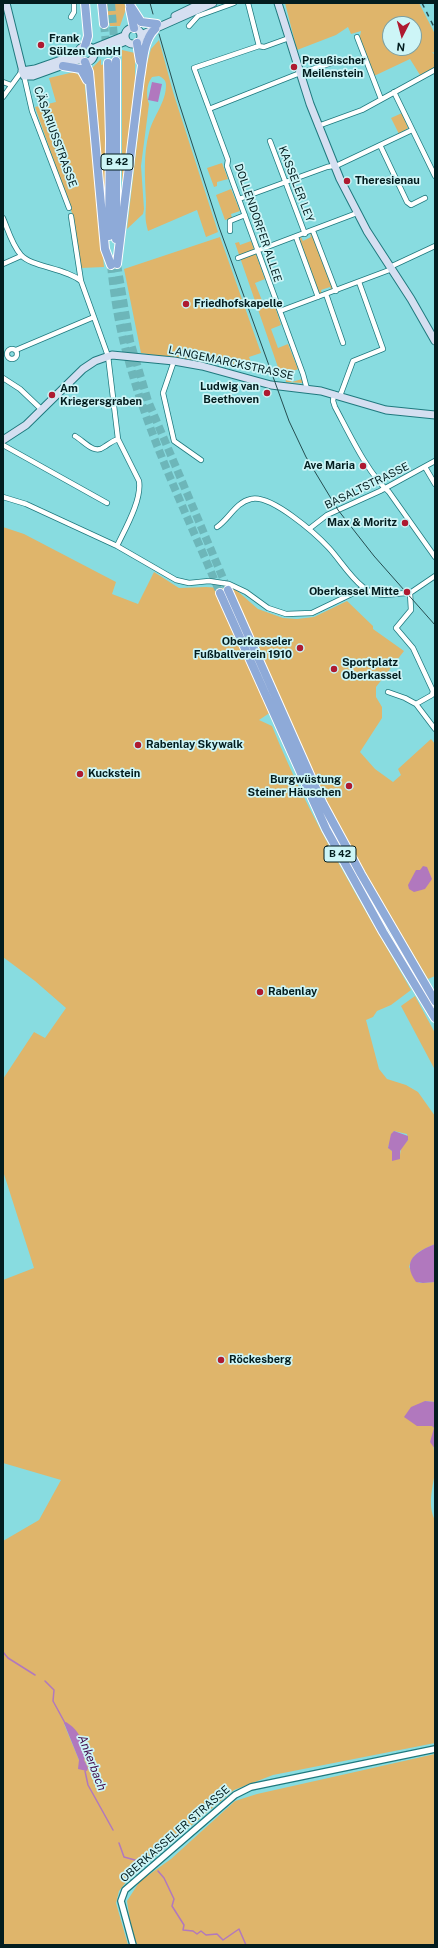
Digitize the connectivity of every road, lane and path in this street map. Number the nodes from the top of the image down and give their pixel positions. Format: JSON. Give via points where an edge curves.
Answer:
{"nodes":[{"id":1,"x":74,"y":3,"type":"edge"},
{"id":2,"x":85,"y":3,"type":"edge"},
{"id":3,"x":102,"y":3,"type":"edge"},
{"id":4,"x":202,"y":3,"type":"edge"},
{"id":5,"x":213,"y":3,"type":"edge"},
{"id":6,"x":234,"y":3,"type":"edge"},
{"id":7,"x":248,"y":3,"type":"edge"},
{"id":8,"x":278,"y":3,"type":"edge"},
{"id":9,"x":129,"y":4,"type":"edge"},
{"id":10,"x":6,"y":7,"type":"edge"},
{"id":11,"x":71,"y":17,"type":"dead end"},
{"id":12,"x":104,"y":24,"type":"tunnel mouth"},
{"id":13,"x":189,"y":26,"type":"dead end"},
{"id":14,"x":156,"y":27,"type":"junction"},
{"id":15,"x":138,"y":34,"type":"junction"},
{"id":16,"x":288,"y":38,"type":"junction"},
{"id":17,"x":357,"y":38,"type":"dead end"},
{"id":18,"x":125,"y":39,"type":"junction"},
{"id":19,"x":259,"y":46,"type":"junction"},
{"id":20,"x":90,"y":50,"type":"junction"},
{"id":21,"x":81,"y":58,"type":"junction"},
{"id":22,"x":112,"y":62,"type":"tunnel mouth"},
{"id":23,"x":335,"y":62,"type":"dead end"},
{"id":24,"x":63,"y":66,"type":"junction"},
{"id":25,"x":435,"y":70,"type":"edge"},
{"id":26,"x":300,"y":73,"type":"junction"},
{"id":27,"x":23,"y":74,"type":"junction"},
{"id":28,"x":140,"y":78,"type":"junction"},
{"id":29,"x":3,"y":82,"type":"edge"},
{"id":30,"x":11,"y":85,"type":"junction"},
{"id":31,"x":89,"y":86,"type":"junction"},
{"id":32,"x":394,"y":92,"type":"junction"},
{"id":33,"x":3,"y":97,"type":"edge"},
{"id":34,"x":382,"y":99,"type":"junction"},
{"id":35,"x":210,"y":109,"type":"junction"},
{"id":36,"x":318,"y":126,"type":"junction"},
{"id":37,"x":412,"y":130,"type":"junction"},
{"id":38,"x":270,"y":141,"type":"dead end"},
{"id":39,"x":380,"y":145,"type":"junction"},
{"id":40,"x":334,"y":165,"type":"junction"},
{"id":41,"x":435,"y":176,"type":"edge"},
{"id":42,"x":286,"y":182,"type":"junction"},
{"id":43,"x":425,"y":198,"type":"dead end"},
{"id":44,"x":239,"y":199,"type":"junction"},
{"id":45,"x":69,"y":208,"type":"dead end"},
{"id":46,"x":357,"y":214,"type":"junction"},
{"id":47,"x":245,"y":215,"type":"junction"},
{"id":48,"x":71,"y":216,"type":"dead end"},
{"id":49,"x":3,"y":218,"type":"edge"},
{"id":50,"x":230,"y":230,"type":"dead end"},
{"id":51,"x":313,"y":231,"type":"junction"},
{"id":52,"x":305,"y":234,"type":"junction"},
{"id":53,"x":296,"y":237,"type":"junction"},
{"id":54,"x":435,"y":246,"type":"edge"},
{"id":55,"x":257,"y":251,"type":"junction"},
{"id":56,"x":21,"y":256,"type":"junction"},
{"id":57,"x":238,"y":258,"type":"dead end"},
{"id":58,"x":3,"y":264,"type":"edge"},
{"id":59,"x":114,"y":264,"type":"junction"},
{"id":60,"x":391,"y":268,"type":"junction"},
{"id":61,"x":81,"y":281,"type":"junction"},
{"id":62,"x":358,"y":282,"type":"junction"},
{"id":63,"x":336,"y":291,"type":"junction"},
{"id":64,"x":326,"y":294,"type":"junction"},
{"id":65,"x":318,"y":297,"type":"junction"},
{"id":66,"x":280,"y":311,"type":"junction"},
{"id":67,"x":94,"y":317,"type":"junction"},
{"id":68,"x":435,"y":341,"type":"edge"},
{"id":69,"x":343,"y":343,"type":"dead end"},
{"id":70,"x":16,"y":350,"type":"junction"},
{"id":71,"x":5,"y":352,"type":"edge"},
{"id":72,"x":108,"y":356,"type":"junction"},
{"id":73,"x":174,"y":361,"type":"junction"},
{"id":74,"x":3,"y":378,"type":"edge"},
{"id":75,"x":307,"y":389,"type":"junction"},
{"id":76,"x":337,"y":395,"type":"junction"},
{"id":77,"x":41,"y":409,"type":"junction"},
{"id":78,"x":435,"y":415,"type":"edge"},
{"id":79,"x":76,"y":436,"type":"dead end"},
{"id":80,"x":118,"y":439,"type":"junction"},
{"id":81,"x":3,"y":440,"type":"edge"},
{"id":82,"x":3,"y":445,"type":"edge"},
{"id":83,"x":201,"y":460,"type":"dead end"},
{"id":84,"x":435,"y":461,"type":"edge"},
{"id":85,"x":425,"y":467,"type":"junction"},
{"id":86,"x":435,"y":484,"type":"edge"},
{"id":87,"x":385,"y":488,"type":"junction"},
{"id":88,"x":3,"y":497,"type":"edge"},
{"id":89,"x":107,"y":504,"type":"dead end"},
{"id":90,"x":217,"y":527,"type":"dead end"},
{"id":91,"x":309,"y":529,"type":"junction"},
{"id":92,"x":117,"y":546,"type":"junction"},
{"id":93,"x":435,"y":556,"type":"edge"},
{"id":94,"x":435,"y":576,"type":"edge"},
{"id":95,"x":364,"y":588,"type":"junction"},
{"id":96,"x":228,"y":590,"type":"tunnel mouth"},
{"id":97,"x":410,"y":593,"type":"junction"},
{"id":98,"x":220,"y":594,"type":"tunnel mouth"},
{"id":99,"x":388,"y":692,"type":"dead end"},
{"id":100,"x":416,"y":704,"type":"junction"},
{"id":101,"x":435,"y":729,"type":"edge"},
{"id":102,"x":435,"y":1001,"type":"edge"},
{"id":103,"x":435,"y":1018,"type":"edge"},
{"id":104,"x":435,"y":1749,"type":"edge"},
{"id":105,"x":133,"y":1945,"type":"edge"}],
"edges":[{"from":1,"to":11,"type":"street"},
{"from":2,"to":20,"type":"highway"},
{"from":3,"to":12,"type":"highway"},
{"from":4,"to":14,"type":"main road"},
{"from":5,"to":14,"type":"main road"},
{"from":6,"to":13,"type":"street","via":[[198,16]]},
{"from":7,"to":19,"type":"street"},
{"from":8,"to":16,"type":"main road"},
{"from":9,"to":14,"type":"highway","number":"B 42","via":[[141,22]]},
{"from":9,"to":15,"type":"highway","number":"B 42"},
{"from":10,"to":27,"type":"main road","name":"CÄSARIUSSTRASSE"},
{"from":14,"to":15,"type":"main road"},
{"from":14,"to":28,"type":"highway","number":"B 42","via":[[151,32],[145,51]]},
{"from":15,"to":18,"type":"main road","via":[[130,44]]},
{"from":15,"to":18,"type":"main road","via":[[127,30]]},
{"from":15,"to":28,"type":"highway","number":"B 42"},
{"from":16,"to":19,"type":"street","via":[[264,47]]},
{"from":16,"to":26,"type":"main road"},
{"from":17,"to":34,"type":"street"},
{"from":18,"to":20,"type":"main road"},
{"from":19,"to":35,"type":"street","name":"DOLLENDORFER ALLEE","via":[[194,68]]},
{"from":20,"to":21,"type":"main road","via":[[90,60]]},
{"from":20,"to":21,"type":"main road","via":[[81,48]]},
{"from":21,"to":24,"type":"main road"},
{"from":21,"to":27,"type":"main road"},
{"from":21,"to":31,"type":"highway","number":"B 42","via":[[88,68]]},
{"from":22,"to":59,"type":"highway","number":"B 42","via":[[109,217]]},
{"from":23,"to":26,"type":"street"},
{"from":24,"to":27,"type":"main road","via":[[33,76]]},
{"from":24,"to":31,"type":"highway","number":"B 42","via":[[81,69]]},
{"from":25,"to":32,"type":"street"},
{"from":26,"to":35,"type":"street"},
{"from":26,"to":36,"type":"main road"},
{"from":27,"to":30,"type":"street"},
{"from":27,"to":45,"type":"street","name":"CÄSARIUSSTRASSE","via":[[32,111]]},
{"from":28,"to":59,"type":"highway","number":"B 42"},
{"from":29,"to":30,"type":"street"},
{"from":30,"to":33,"type":"street"},
{"from":31,"to":59,"type":"highway","number":"B 42","via":[[105,249]]},
{"from":32,"to":34,"type":"street"},
{"from":32,"to":37,"type":"street"},
{"from":34,"to":36,"type":"street","via":[[362,110]]},
{"from":35,"to":44,"type":"street","name":"DOLLENDORFER ALLEE"},
{"from":36,"to":40,"type":"main road"},
{"from":37,"to":39,"type":"street"},
{"from":37,"to":41,"type":"street"},
{"from":38,"to":42,"type":"street","name":"KASSELER LEY"},
{"from":39,"to":40,"type":"street"},
{"from":39,"to":43,"type":"street","via":[[407,202],[411,204]]},
{"from":40,"to":42,"type":"street"},
{"from":40,"to":46,"type":"main road"},
{"from":42,"to":44,"type":"street"},
{"from":42,"to":52,"type":"street","name":"KASSELER LEY"},
{"from":44,"to":47,"type":"street","name":"DOLLENDORFER ALLEE"},
{"from":46,"to":51,"type":"street"},
{"from":46,"to":60,"type":"main road"},
{"from":47,"to":50,"type":"street","via":[[230,221]]},
{"from":47,"to":55,"type":"street","name":"DOLLENDORFER ALLEE"},
{"from":48,"to":61,"type":"street"},
{"from":49,"to":56,"type":"street"},
{"from":51,"to":52,"type":"street"},
{"from":51,"to":63,"type":"street"},
{"from":52,"to":53,"type":"street"},
{"from":53,"to":55,"type":"street"},
{"from":53,"to":65,"type":"street"},
{"from":54,"to":60,"type":"street"},
{"from":55,"to":57,"type":"street"},
{"from":55,"to":66,"type":"street","name":"DOLLENDORFER ALLEE"},
{"from":56,"to":58,"type":"street"},
{"from":56,"to":61,"type":"street"},
{"from":60,"to":62,"type":"street"},
{"from":60,"to":68,"type":"main road"},
{"from":61,"to":67,"type":"street"},
{"from":62,"to":63,"type":"street"},
{"from":62,"to":76,"type":"street","via":[[383,349],[353,361]]},
{"from":63,"to":64,"type":"street"},
{"from":64,"to":65,"type":"street"},
{"from":64,"to":69,"type":"street"},
{"from":65,"to":66,"type":"street"},
{"from":66,"to":75,"type":"street","name":"DOLLENDORFER ALLEE"},
{"from":67,"to":70,"type":"street"},
{"from":67,"to":72,"type":"street"},
{"from":70,"to":71,"type":"street"},
{"from":70,"to":71,"type":"street","via":[[16,356],[12,359]]},
{"from":72,"to":73,"type":"main road","name":"LANGEMARCKSTRASSE"},
{"from":72,"to":77,"type":"main road","name":"LANGEMARCKSTRASSE","via":[[83,369]]},
{"from":72,"to":80,"type":"street"},
{"from":73,"to":75,"type":"main road","name":"LANGEMARCKSTRASSE","via":[[271,385]]},
{"from":73,"to":83,"type":"street","via":[[163,393],[174,441]]},
{"from":74,"to":77,"type":"street","via":[[20,389]]},
{"from":75,"to":76,"type":"main road","name":"LANGEMARCKSTRASSE"},
{"from":76,"to":78,"type":"main road","name":"LANGEMARCKSTRASSE","via":[[386,410]]},
{"from":76,"to":87,"type":"street","via":[[333,401],[341,418],[372,473]]},
{"from":77,"to":81,"type":"main road","name":"LANGEMARCKSTRASSE","via":[[17,432]]},
{"from":79,"to":80,"type":"street","via":[[99,450]]},
{"from":80,"to":92,"type":"street","via":[[140,487]]},
{"from":82,"to":89,"type":"street"},
{"from":84,"to":85,"type":"street","name":"BASALTSTRASSE"},
{"from":85,"to":86,"type":"street"},
{"from":85,"to":87,"type":"street","name":"BASALTSTRASSE"},
{"from":87,"to":91,"type":"street","name":"BASALTSTRASSE","via":[[327,516]]},
{"from":87,"to":93,"type":"street"},
{"from":88,"to":92,"type":"street","via":[[26,504]]},
{"from":90,"to":91,"type":"street","via":[[225,522],[241,503],[254,498],[276,506]]},
{"from":91,"to":95,"type":"street"},
{"from":92,"to":95,"type":"street","via":[[176,580],[229,584],[246,592],[268,608],[286,614],[312,613]]},
{"from":94,"to":97,"type":"street"},
{"from":95,"to":97,"type":"street","via":[[384,596]]},
{"from":96,"to":102,"type":"highway","number":"B 42","via":[[323,804]]},
{"from":97,"to":100,"type":"street","via":[[411,610],[396,630],[413,648],[434,694]]},
{"from":98,"to":103,"type":"highway","number":"B 42","via":[[326,829],[383,932]]},
{"from":99,"to":100,"type":"street"},
{"from":100,"to":101,"type":"street"},
{"from":104,"to":105,"type":"street","name":"OBERKASSELER STRASSE","via":[[251,1787],[235,1795],[125,1890],[121,1901]]}]}
